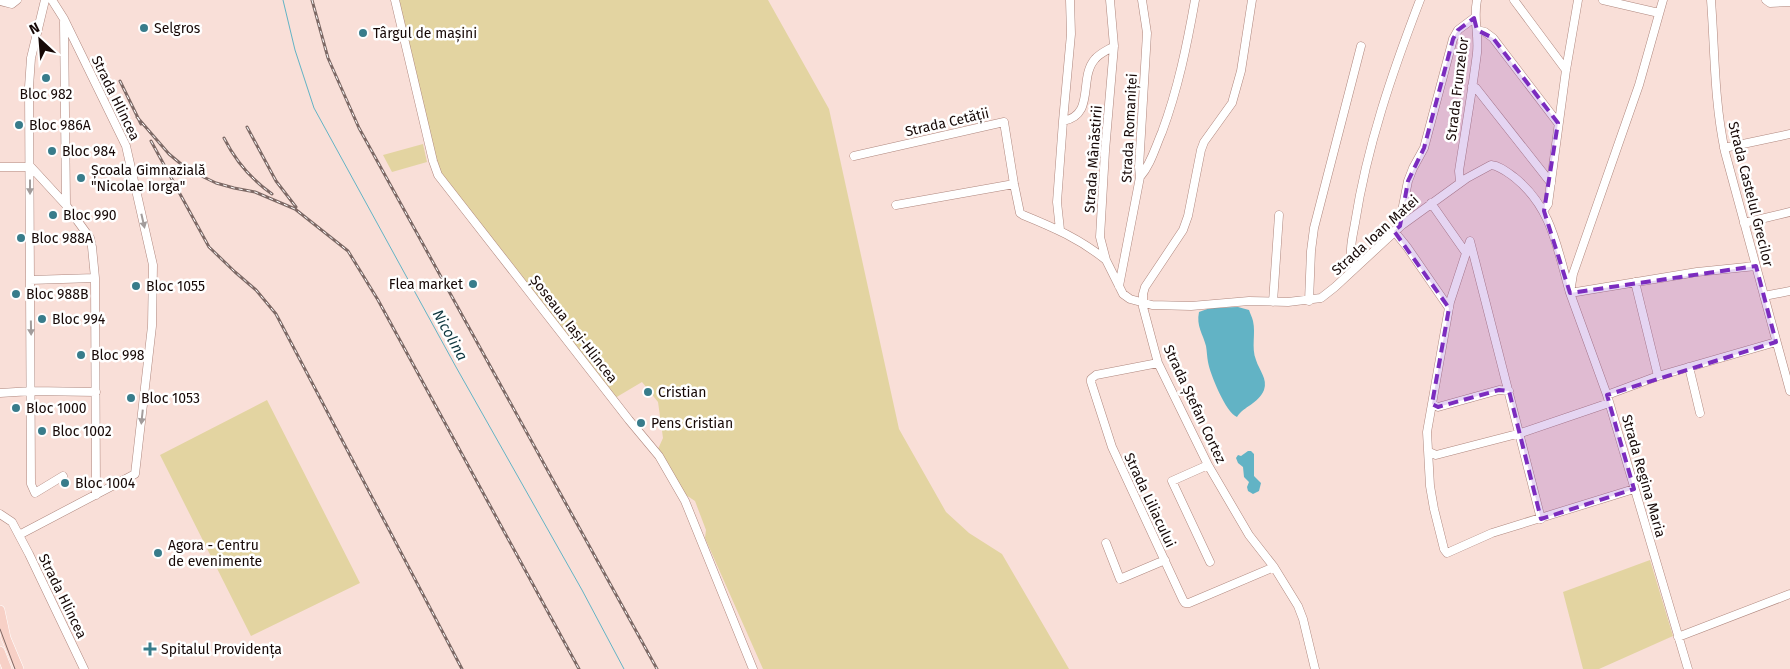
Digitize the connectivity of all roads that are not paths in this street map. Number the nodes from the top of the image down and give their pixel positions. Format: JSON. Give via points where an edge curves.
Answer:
{"nodes":[{"id":1,"x":17,"y":0,"type":"edge"},
{"id":2,"x":45,"y":0,"type":"edge"},
{"id":3,"x":52,"y":0,"type":"edge"},
{"id":4,"x":395,"y":0,"type":"edge"},
{"id":5,"x":1070,"y":0,"type":"edge"},
{"id":6,"x":1110,"y":0,"type":"edge"},
{"id":7,"x":1142,"y":0,"type":"edge"},
{"id":8,"x":1195,"y":0,"type":"edge"},
{"id":9,"x":1252,"y":0,"type":"edge"},
{"id":10,"x":1420,"y":0,"type":"edge"},
{"id":11,"x":1477,"y":0,"type":"edge"},
{"id":12,"x":1514,"y":0,"type":"edge"},
{"id":13,"x":1578,"y":0,"type":"edge"},
{"id":14,"x":1604,"y":0,"type":"edge"},
{"id":15,"x":1663,"y":0,"type":"edge"},
{"id":16,"x":1711,"y":0,"type":"edge"},
{"id":17,"x":1766,"y":0,"type":"edge"},
{"id":18,"x":0,"y":2,"type":"edge"},
{"id":19,"x":1790,"y":2,"type":"edge"},
{"id":20,"x":1659,"y":13,"type":"junction"},
{"id":21,"x":1474,"y":18,"type":"junction"},
{"id":22,"x":64,"y":19,"type":"junction"},
{"id":23,"x":1477,"y":30,"type":"junction"},
{"id":24,"x":1114,"y":46,"type":"junction"},
{"id":25,"x":1361,"y":46,"type":"dead end"},
{"id":26,"x":1566,"y":70,"type":"junction"},
{"id":27,"x":1472,"y":86,"type":"junction"},
{"id":28,"x":1063,"y":121,"type":"junction"},
{"id":29,"x":1558,"y":123,"type":"junction"},
{"id":30,"x":1790,"y":134,"type":"edge"},
{"id":31,"x":1724,"y":148,"type":"junction"},
{"id":32,"x":854,"y":156,"type":"dead end"},
{"id":33,"x":0,"y":167,"type":"edge"},
{"id":34,"x":31,"y":167,"type":"junction"},
{"id":35,"x":1140,"y":177,"type":"junction"},
{"id":36,"x":1460,"y":182,"type":"junction"},
{"id":37,"x":1551,"y":183,"type":"junction"},
{"id":38,"x":1014,"y":184,"type":"junction"},
{"id":39,"x":1431,"y":202,"type":"junction"},
{"id":40,"x":66,"y":205,"type":"junction"},
{"id":41,"x":896,"y":205,"type":"dead end"},
{"id":42,"x":1544,"y":210,"type":"junction"},
{"id":43,"x":1790,"y":212,"type":"edge"},
{"id":44,"x":1279,"y":215,"type":"dead end"},
{"id":45,"x":1744,"y":222,"type":"junction"},
{"id":46,"x":1402,"y":225,"type":"junction"},
{"id":47,"x":1060,"y":230,"type":"junction"},
{"id":48,"x":1394,"y":231,"type":"junction"},
{"id":49,"x":1100,"y":237,"type":"junction"},
{"id":50,"x":1086,"y":244,"type":"junction"},
{"id":51,"x":1466,"y":253,"type":"junction"},
{"id":52,"x":1106,"y":260,"type":"junction"},
{"id":53,"x":1756,"y":266,"type":"junction"},
{"id":54,"x":1355,"y":267,"type":"junction"},
{"id":55,"x":95,"y":278,"type":"junction"},
{"id":56,"x":30,"y":280,"type":"junction"},
{"id":57,"x":1635,"y":282,"type":"junction"},
{"id":58,"x":1119,"y":286,"type":"junction"},
{"id":59,"x":1790,"y":290,"type":"edge"},
{"id":60,"x":1570,"y":292,"type":"junction"},
{"id":61,"x":1764,"y":296,"type":"junction"},
{"id":62,"x":1309,"y":300,"type":"junction"},
{"id":63,"x":1273,"y":302,"type":"junction"},
{"id":64,"x":1143,"y":303,"type":"junction"},
{"id":65,"x":1449,"y":308,"type":"junction"},
{"id":66,"x":1776,"y":342,"type":"junction"},
{"id":67,"x":1158,"y":363,"type":"junction"},
{"id":68,"x":1688,"y":367,"type":"junction"},
{"id":69,"x":1658,"y":376,"type":"junction"},
{"id":70,"x":32,"y":391,"type":"junction"},
{"id":71,"x":1790,"y":391,"type":"edge"},
{"id":72,"x":96,"y":392,"type":"junction"},
{"id":73,"x":1509,"y":392,"type":"junction"},
{"id":74,"x":0,"y":393,"type":"edge"},
{"id":75,"x":1608,"y":399,"type":"junction"},
{"id":76,"x":1432,"y":404,"type":"junction"},
{"id":77,"x":1700,"y":413,"type":"dead end"},
{"id":78,"x":1521,"y":433,"type":"junction"},
{"id":79,"x":1429,"y":452,"type":"junction"},
{"id":80,"x":1208,"y":465,"type":"junction"},
{"id":81,"x":63,"y":476,"type":"dead end"},
{"id":82,"x":1634,"y":489,"type":"junction"},
{"id":83,"x":96,"y":495,"type":"junction"},
{"id":84,"x":0,"y":514,"type":"edge"},
{"id":85,"x":1541,"y":519,"type":"junction"},
{"id":86,"x":19,"y":535,"type":"junction"},
{"id":87,"x":1106,"y":543,"type":"dead end"},
{"id":88,"x":1165,"y":560,"type":"junction"},
{"id":89,"x":1210,"y":562,"type":"dead end"},
{"id":90,"x":1274,"y":568,"type":"junction"},
{"id":91,"x":1790,"y":594,"type":"edge"},
{"id":92,"x":0,"y":610,"type":"edge"},
{"id":93,"x":1678,"y":636,"type":"junction"},
{"id":94,"x":0,"y":651,"type":"edge"},
{"id":95,"x":7,"y":669,"type":"edge"},
{"id":96,"x":19,"y":669,"type":"edge"},
{"id":97,"x":84,"y":669,"type":"edge"},
{"id":98,"x":753,"y":669,"type":"edge"},
{"id":99,"x":1315,"y":669,"type":"edge"},
{"id":100,"x":1688,"y":669,"type":"edge"}],
"edges":[{"from":1,"to":18,"type":"street","via":[[12,4]]},
{"from":2,"to":34,"type":"street","via":[[30,76]]},
{"from":3,"to":22,"type":"street","name":"Strada Hlincea"},
{"from":4,"to":98,"type":"street","name":"Șoseaua Iași-Hlincea","via":[[438,175],[659,456],[685,501]]},
{"from":5,"to":28,"type":"street","via":[[1071,34]]},
{"from":6,"to":24,"type":"street","name":"Strada Mânăstirii"},
{"from":7,"to":35,"type":"street","name":"Strada Romaniței","via":[[1147,33]]},
{"from":8,"to":35,"type":"street","via":[[1183,64],[1167,118],[1149,167]]},
{"from":9,"to":64,"type":"street","name":"Strada Ștefan Cortez","via":[[1241,71],[1232,102],[1204,142],[1183,230],[1145,287]]},
{"from":10,"to":54,"type":"street","via":[[1377,121],[1360,190],[1352,242]]},
{"from":11,"to":21,"type":"street","name":"Strada Frunzelor"},
{"from":12,"to":26,"type":"street"},
{"from":13,"to":26,"type":"street"},
{"from":14,"to":20,"type":"street"},
{"from":15,"to":20,"type":"street"},
{"from":16,"to":31,"type":"street","name":"Strada Castelul Grecilor","via":[[1714,76]]},
{"from":17,"to":19,"type":"street","via":[[1770,3]]},
{"from":20,"to":60,"type":"street","via":[[1639,85],[1573,274]]},
{"from":21,"to":23,"type":"street","name":"Strada Frunzelor"},
{"from":21,"to":46,"type":"street","via":[[1458,30],[1453,39],[1424,148],[1408,181]]},
{"from":22,"to":40,"type":"street"},
{"from":22,"to":83,"type":"street","name":"Strada Hlincea","one_way":true,"via":[[126,146],[153,265],[152,326],[135,474]]},
{"from":23,"to":27,"type":"street","name":"Strada Frunzelor"},
{"from":23,"to":29,"type":"street","via":[[1493,38]]},
{"from":24,"to":28,"type":"street","via":[[1095,59],[1089,69],[1080,111],[1073,119]]},
{"from":24,"to":49,"type":"street","name":"Strada Mânăstirii"},
{"from":25,"to":62,"type":"street","via":[[1314,228]]},
{"from":26,"to":29,"type":"street"},
{"from":27,"to":36,"type":"street","name":"Strada Frunzelor"},
{"from":27,"to":37,"type":"street"},
{"from":28,"to":47,"type":"street","via":[[1057,202]]},
{"from":29,"to":37,"type":"street"},
{"from":30,"to":31,"type":"street"},
{"from":31,"to":45,"type":"street","name":"Strada Castelul Grecilor"},
{"from":32,"to":38,"type":"street","name":"Strada Cetății","via":[[1004,122]]},
{"from":33,"to":34,"type":"street"},
{"from":34,"to":40,"type":"street"},
{"from":34,"to":56,"type":"street","one_way":true},
{"from":35,"to":58,"type":"street","name":"Strada Romaniței"},
{"from":36,"to":39,"type":"street","name":"Strada Ioan Matei"},
{"from":36,"to":42,"type":"street","name":"Strada Ioan Matei","via":[[1486,166],[1498,166],[1521,183]]},
{"from":37,"to":42,"type":"street"},
{"from":38,"to":41,"type":"street"},
{"from":38,"to":47,"type":"street","name":"Strada Cetății","via":[[1023,216]]},
{"from":39,"to":46,"type":"street","name":"Strada Ioan Matei"},
{"from":39,"to":51,"type":"street"},
{"from":40,"to":55,"type":"street","via":[[90,238]]},
{"from":42,"to":60,"type":"street","name":"Strada Ioan Matei"},
{"from":43,"to":45,"type":"street"},
{"from":44,"to":63,"type":"street"},
{"from":45,"to":53,"type":"street","name":"Strada Castelul Grecilor"},
{"from":46,"to":48,"type":"street","name":"Strada Ioan Matei"},
{"from":47,"to":50,"type":"street","name":"Strada Cetății"},
{"from":48,"to":54,"type":"street","name":"Strada Ioan Matei"},
{"from":48,"to":65,"type":"street"},
{"from":49,"to":50,"type":"street"},
{"from":49,"to":52,"type":"street","name":"Strada Mânăstirii"},
{"from":50,"to":52,"type":"street","name":"Strada Cetății"},
{"from":51,"to":65,"type":"street"},
{"from":51,"to":73,"type":"street","via":[[1470,240]]},
{"from":52,"to":58,"type":"street","name":"Strada Mânăstirii"},
{"from":53,"to":57,"type":"street"},
{"from":53,"to":61,"type":"street","name":"Strada Castelul Grecilor"},
{"from":54,"to":62,"type":"street","name":"Strada Ioan Matei","via":[[1328,294]]},
{"from":55,"to":56,"type":"street"},
{"from":55,"to":72,"type":"street"},
{"from":56,"to":70,"type":"street","one_way":true},
{"from":57,"to":60,"type":"street"},
{"from":57,"to":69,"type":"street"},
{"from":58,"to":64,"type":"street","name":"Strada Mânăstirii","via":[[1125,296]]},
{"from":59,"to":61,"type":"street"},
{"from":60,"to":75,"type":"street","name":"Strada Regina Maria"},
{"from":61,"to":66,"type":"street","name":"Strada Castelul Grecilor"},
{"from":62,"to":63,"type":"street","name":"Strada Ioan Matei"},
{"from":63,"to":64,"type":"street","name":"Strada Ioan Matei","via":[[1192,306]]},
{"from":64,"to":67,"type":"street","name":"Strada Ștefan Cortez"},
{"from":65,"to":76,"type":"street"},
{"from":66,"to":68,"type":"street"},
{"from":66,"to":71,"type":"street","name":"Strada Castelul Grecilor"},
{"from":67,"to":80,"type":"street","name":"Strada Ștefan Cortez"},
{"from":67,"to":88,"type":"street","name":"Strada Liliacului","via":[[1096,376],[1091,382],[1112,447]]},
{"from":68,"to":69,"type":"street"},
{"from":68,"to":77,"type":"street"},
{"from":69,"to":75,"type":"street"},
{"from":70,"to":72,"type":"street"},
{"from":70,"to":74,"type":"street"},
{"from":70,"to":81,"type":"street","via":[[31,484],[35,493]]},
{"from":72,"to":83,"type":"street"},
{"from":73,"to":76,"type":"street","via":[[1499,390],[1438,407]]},
{"from":73,"to":78,"type":"street"},
{"from":75,"to":78,"type":"street"},
{"from":75,"to":82,"type":"street","name":"Strada Regina Maria"},
{"from":76,"to":79,"type":"street","via":[[1427,432]]},
{"from":78,"to":79,"type":"street","via":[[1436,455]]},
{"from":78,"to":85,"type":"street"},
{"from":79,"to":85,"type":"street","via":[[1434,509],[1447,553],[1492,533]]},
{"from":80,"to":89,"type":"street","via":[[1172,481]]},
{"from":80,"to":90,"type":"street","name":"Strada Ștefan Cortez","via":[[1249,534]]},
{"from":82,"to":85,"type":"street"},
{"from":82,"to":93,"type":"street","name":"Strada Regina Maria"},
{"from":83,"to":86,"type":"street","name":"Strada Hlincea"},
{"from":84,"to":86,"type":"street","name":"Strada Hlincea","via":[[12,522]]},
{"from":86,"to":97,"type":"street","name":"Strada Hlincea"},
{"from":87,"to":88,"type":"street","via":[[1120,578]]},
{"from":88,"to":90,"type":"street","name":"Strada Liliacului","via":[[1185,603]]},
{"from":90,"to":99,"type":"street","name":"Strada Ștefan Cortez","via":[[1298,606]]},
{"from":91,"to":93,"type":"street"},
{"from":92,"to":96,"type":"main road","via":[[6,638]]},
{"from":93,"to":100,"type":"street","name":"Strada Regina Maria"},
{"from":94,"to":95,"type":"main road"}]}
